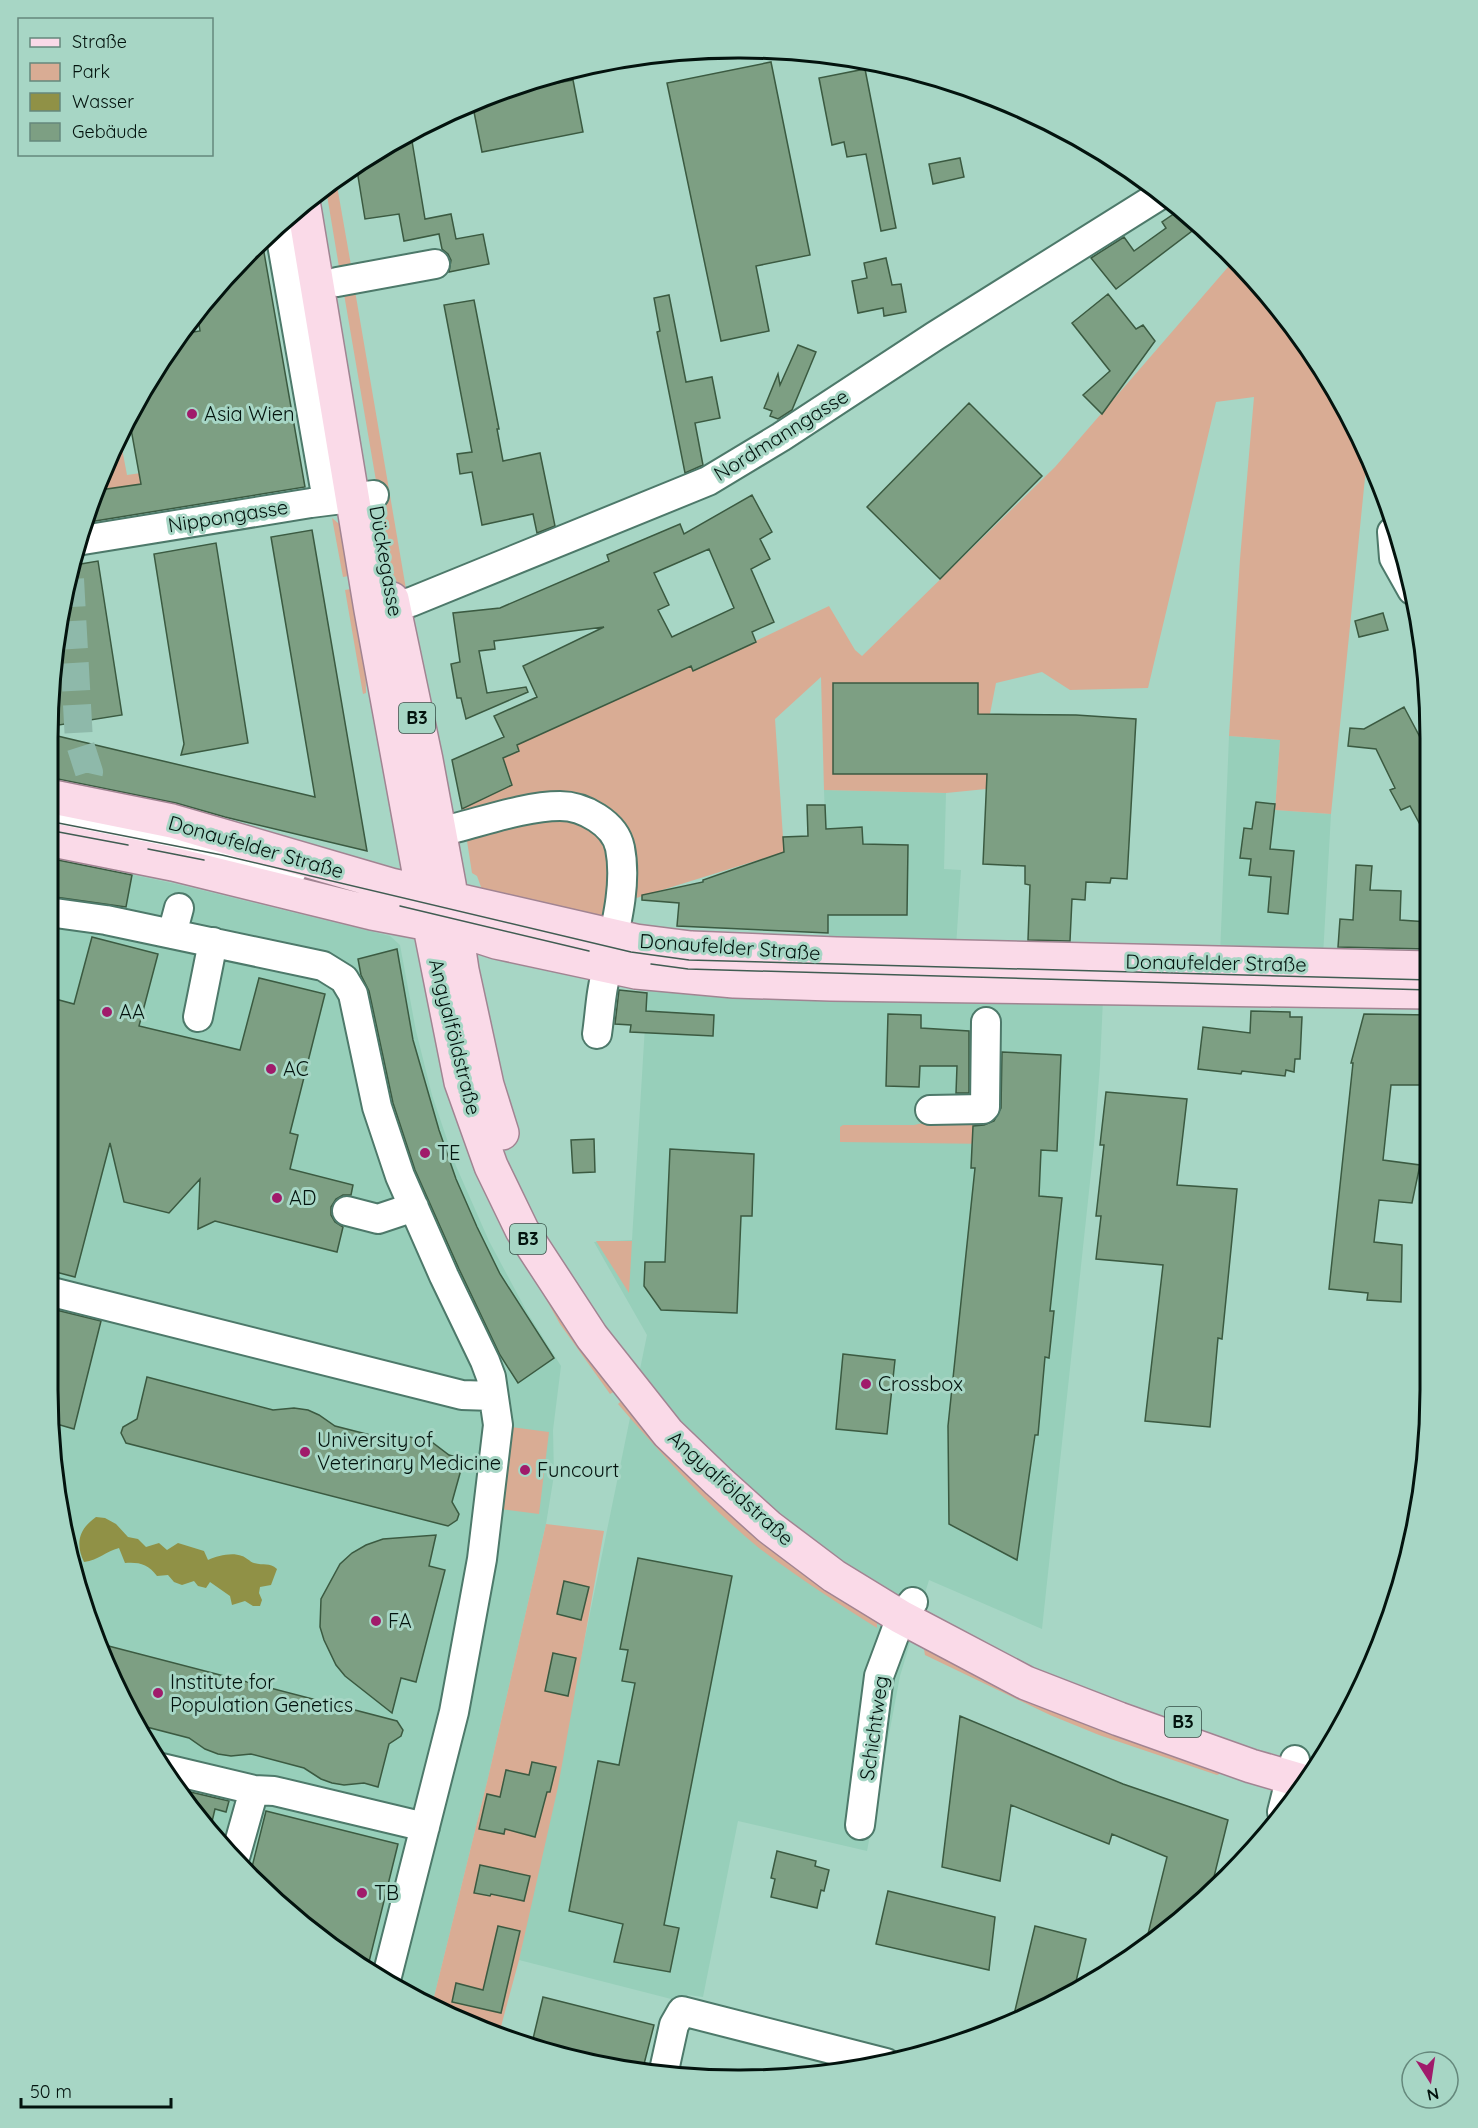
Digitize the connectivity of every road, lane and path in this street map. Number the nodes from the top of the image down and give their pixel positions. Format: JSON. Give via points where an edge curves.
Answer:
{"nodes":[{"id":1,"x":1153,"y":199,"type":"edge"},
{"id":2,"x":323,"y":201,"type":"edge"},
{"id":3,"x":305,"y":215,"type":"edge"},
{"id":4,"x":280,"y":237,"type":"edge"},
{"id":5,"x":435,"y":264,"type":"dead end"},
{"id":6,"x":337,"y":282,"type":"junction"},
{"id":7,"x":352,"y":498,"type":"junction"},
{"id":8,"x":89,"y":539,"type":"edge"},
{"id":9,"x":382,"y":609,"type":"junction"},
{"id":10,"x":59,"y":795,"type":"edge"},
{"id":11,"x":59,"y":822,"type":"edge"},
{"id":12,"x":439,"y":832,"type":"junction"},
{"id":13,"x":59,"y":841,"type":"edge"},
{"id":14,"x":439,"y":909,"type":"junction"},
{"id":15,"x":59,"y":914,"type":"edge"},
{"id":16,"x":213,"y":942,"type":"junction"},
{"id":17,"x":612,"y":950,"type":"junction"},
{"id":18,"x":1420,"y":968,"type":"edge"},
{"id":19,"x":1420,"y":980,"type":"edge"},
{"id":20,"x":1420,"y":992,"type":"edge"},
{"id":21,"x":198,"y":1017,"type":"dead end"},
{"id":22,"x":986,"y":1022,"type":"dead end"},
{"id":23,"x":597,"y":1034,"type":"dead end"},
{"id":24,"x":930,"y":1110,"type":"dead end"},
{"id":25,"x":414,"y":1207,"type":"junction"},
{"id":26,"x":347,"y":1211,"type":"dead end"},
{"id":27,"x":59,"y":1294,"type":"edge"},
{"id":28,"x":493,"y":1396,"type":"junction"},
{"id":29,"x":907,"y":1610,"type":"junction"},
{"id":30,"x":1302,"y":1771,"type":"edge"},
{"id":31,"x":178,"y":1774,"type":"edge"},
{"id":32,"x":254,"y":1790,"type":"junction"},
{"id":33,"x":860,"y":1825,"type":"dead end"},
{"id":34,"x":426,"y":1827,"type":"junction"},
{"id":35,"x":233,"y":1844,"type":"edge"},
{"id":36,"x":388,"y":1971,"type":"edge"},
{"id":37,"x":866,"y":2057,"type":"edge"},
{"id":38,"x":665,"y":2065,"type":"edge"}],
"edges":[{"from":1,"to":9,"type":"street","name":"Nordmanngasse","via":[[708,481],[411,602]]},
{"from":2,"to":6,"type":"main road","name":"Dückegasse","number":"B3"},
{"from":3,"to":7,"type":"main road","name":"Dückegasse","number":"B3"},
{"from":4,"to":7,"type":"street","name":"Dückegasse","via":[[302,413]]},
{"from":5,"to":6,"type":"street"},
{"from":6,"to":7,"type":"main road","name":"Dückegasse","number":"B3"},
{"from":7,"to":8,"type":"street","name":"Nippongasse"},
{"from":7,"to":9,"type":"main road","name":"Dückegasse","number":"B3"},
{"from":9,"to":12,"type":"main road","name":"Dückegasse","number":"B3","via":[[426,760]]},
{"from":9,"to":14,"type":"main road","name":"Dückegasse","number":"B3"},
{"from":10,"to":14,"type":"main road","name":"Donaufelder Straße","via":[[84,794],[378,882]]},
{"from":11,"to":14,"type":"street","name":"Donaufelder Straße","via":[[222,855]]},
{"from":12,"to":14,"type":"main road","name":"Dückegasse","number":"B3"},
{"from":12,"to":17,"type":"street","via":[[560,806],[584,810],[606,824],[620,846],[621,880]]},
{"from":13,"to":14,"type":"main road","name":"Donaufelder Straße","via":[[172,864],[372,913]]},
{"from":14,"to":17,"type":"main road","name":"Donaufelder Straße"},
{"from":14,"to":29,"type":"main road","name":"Angyalföldstraße","number":"B3","via":[[461,1082],[491,1166],[522,1230],[592,1337],[668,1433],[769,1527],[834,1576]]},
{"from":15,"to":16,"type":"street","via":[[106,920],[176,921]]},
{"from":16,"to":21,"type":"street"},
{"from":16,"to":25,"type":"street","via":[[323,966],[344,979],[353,994],[377,1107]]},
{"from":17,"to":18,"type":"main road","name":"Donaufelder Straße","via":[[691,948]]},
{"from":17,"to":19,"type":"street","name":"Donaufelder Straße","via":[[689,960]]},
{"from":17,"to":20,"type":"main road","name":"Donaufelder Straße","via":[[636,972],[734,981]]},
{"from":17,"to":23,"type":"street"},
{"from":22,"to":24,"type":"street","via":[[985,1107]]},
{"from":25,"to":26,"type":"street","via":[[378,1219]]},
{"from":25,"to":28,"type":"street","via":[[485,1361]]},
{"from":27,"to":28,"type":"street","via":[[462,1395]]},
{"from":28,"to":34,"type":"street","via":[[498,1425],[482,1559],[454,1712]]},
{"from":29,"to":30,"type":"main road","name":"Angyalföldstraße","number":"B3","via":[[1026,1683],[1251,1766]]},
{"from":29,"to":33,"type":"street","name":"Schichtweg","via":[[879,1676]]},
{"from":31,"to":32,"type":"street"},
{"from":32,"to":34,"type":"street","via":[[274,1791]]},
{"from":32,"to":35,"type":"street"},
{"from":34,"to":36,"type":"street"},
{"from":37,"to":38,"type":"street","via":[[682,2011],[674,2025]]}]}
